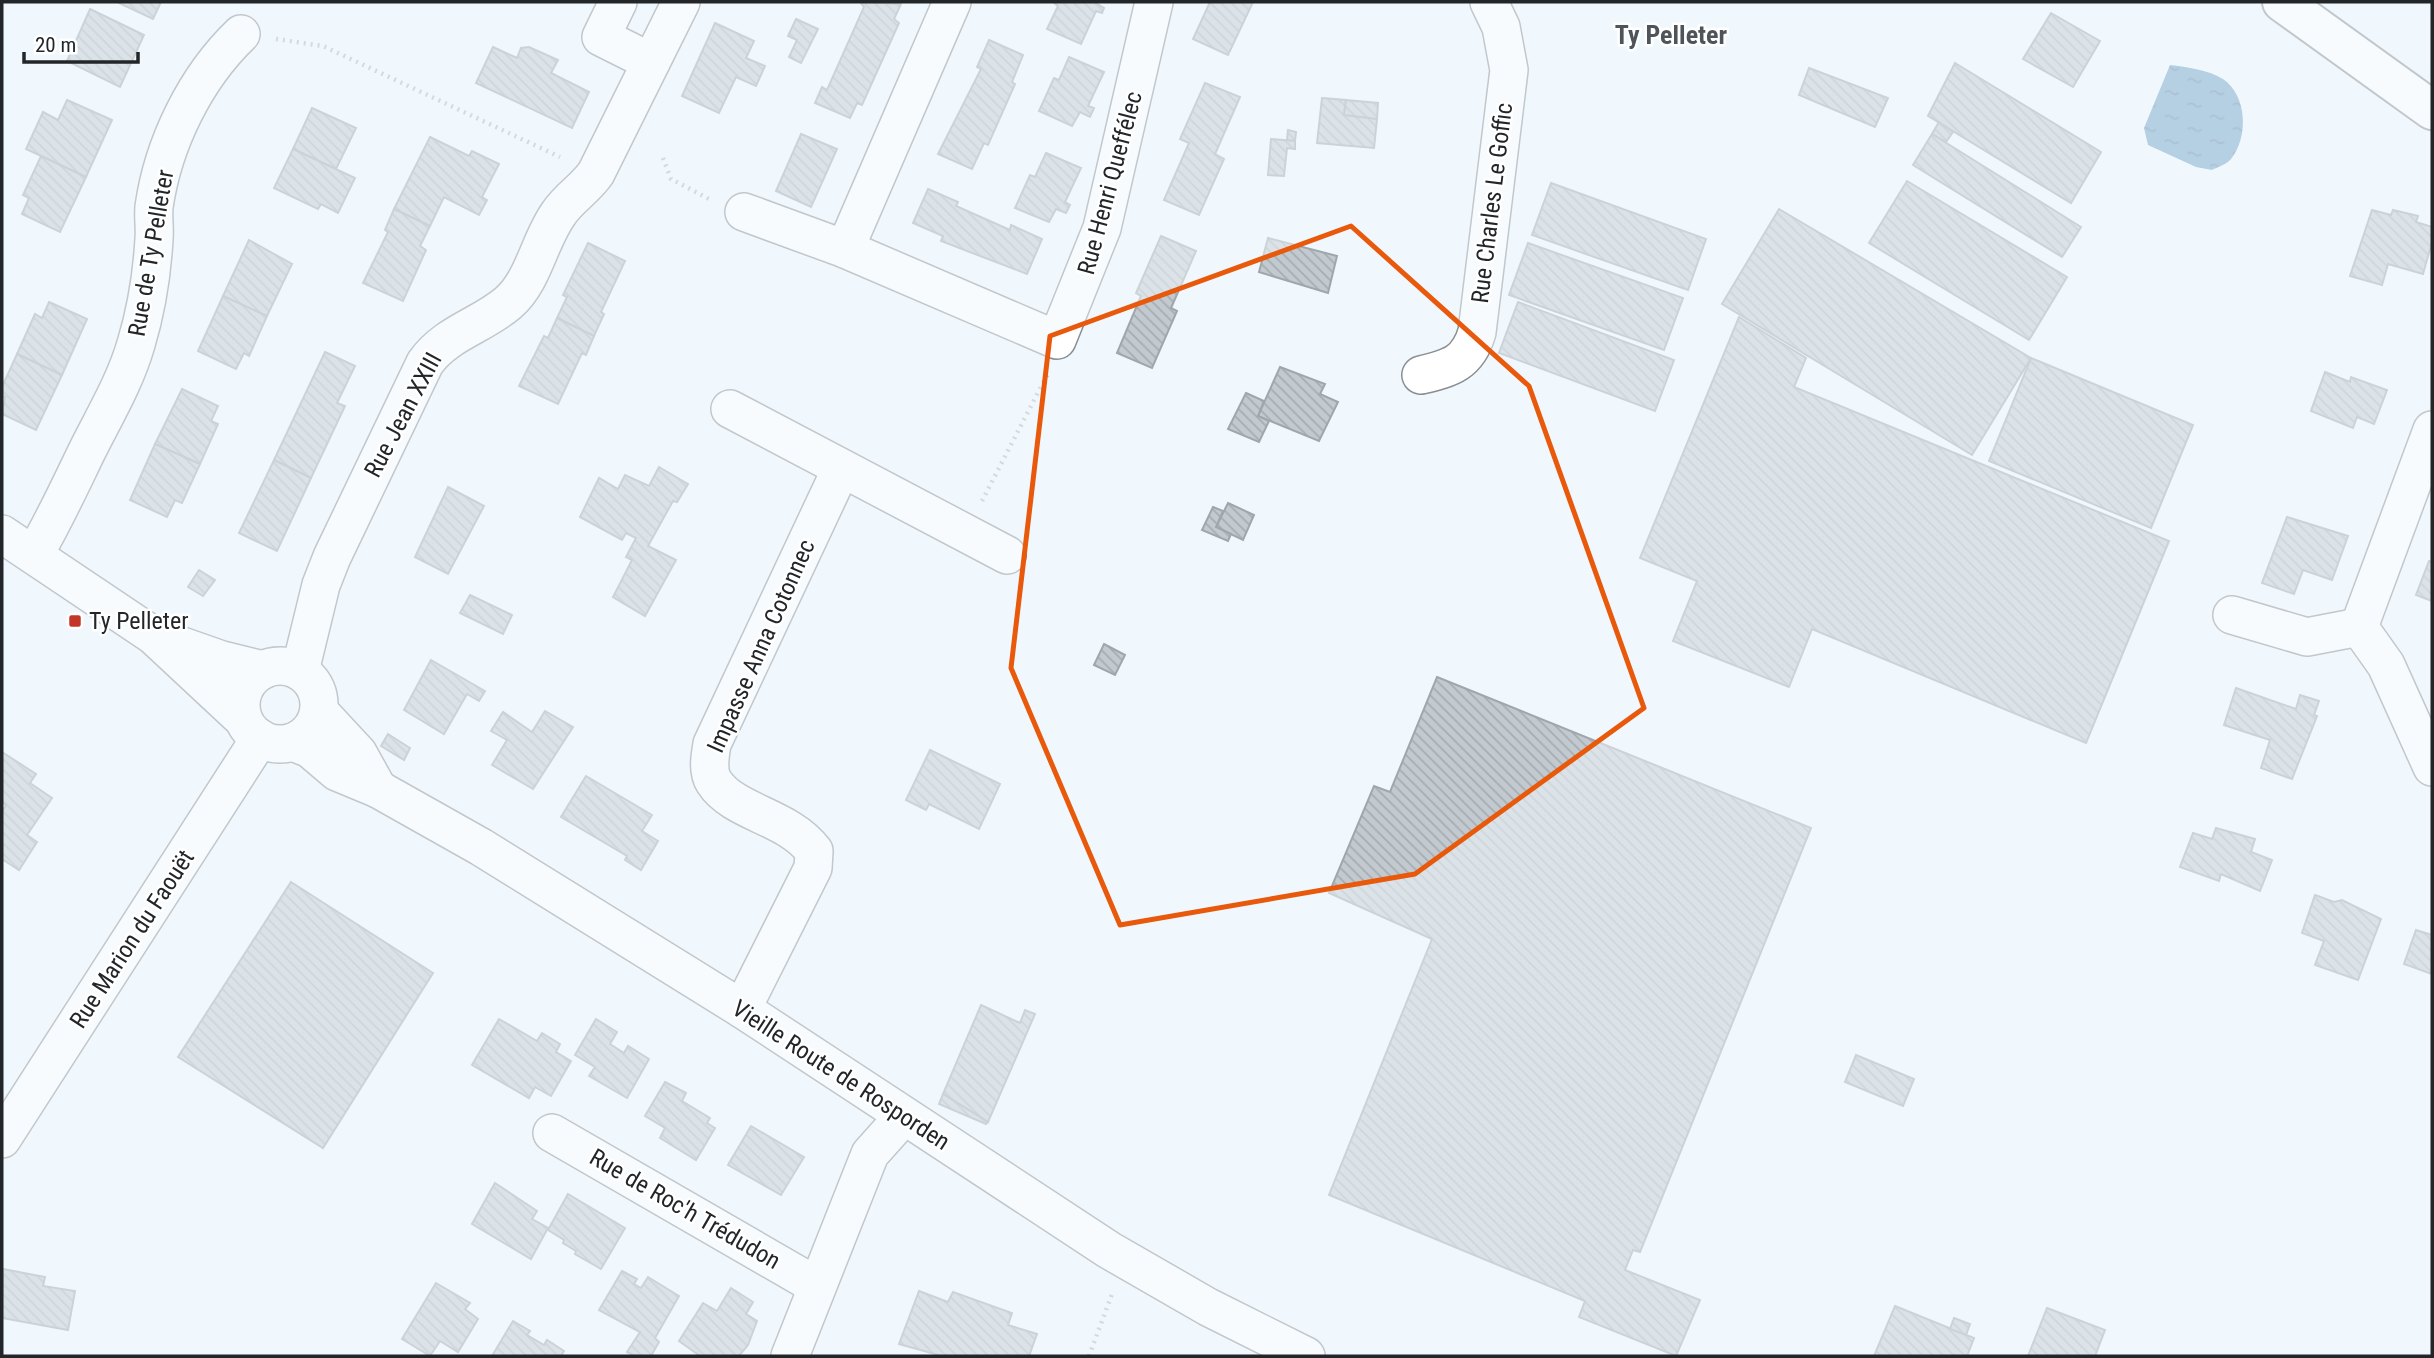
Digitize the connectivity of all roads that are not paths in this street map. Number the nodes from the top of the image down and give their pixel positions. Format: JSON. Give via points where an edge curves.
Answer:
{"nodes":[{"id":1,"x":618,"y":2,"type":"edge"},
{"id":2,"x":681,"y":2,"type":"edge"},
{"id":3,"x":952,"y":2,"type":"edge"},
{"id":4,"x":1154,"y":2,"type":"edge"},
{"id":5,"x":1489,"y":2,"type":"edge"},
{"id":6,"x":2282,"y":2,"type":"edge"},
{"id":7,"x":241,"y":34,"type":"road end"},
{"id":8,"x":651,"y":62,"type":"junction"},
{"id":9,"x":2432,"y":110,"type":"edge"},
{"id":10,"x":744,"y":212,"type":"road end"},
{"id":11,"x":845,"y":249,"type":"junction"},
{"id":12,"x":1422,"y":375,"type":"dead end"},
{"id":13,"x":730,"y":409,"type":"dead end"},
{"id":14,"x":2432,"y":430,"type":"edge"},
{"id":15,"x":841,"y":469,"type":"junction"},
{"id":16,"x":2,"y":534,"type":"edge"},
{"id":17,"x":34,"y":555,"type":"junction"},
{"id":18,"x":1007,"y":555,"type":"dead end"},
{"id":19,"x":2232,"y":615,"type":"dead end"},
{"id":20,"x":2359,"y":627,"type":"junction"},
{"id":21,"x":154,"y":636,"type":"junction"},
{"id":22,"x":263,"y":670,"type":"junction"},
{"id":23,"x":300,"y":671,"type":"junction"},
{"id":24,"x":319,"y":711,"type":"junction"},
{"id":25,"x":265,"y":733,"type":"junction"},
{"id":26,"x":2432,"y":767,"type":"edge"},
{"id":27,"x":378,"y":789,"type":"junction"},
{"id":28,"x":742,"y":1009,"type":"junction"},
{"id":29,"x":904,"y":1116,"type":"junction"},
{"id":30,"x":552,"y":1133,"type":"dead end"},
{"id":31,"x":2,"y":1139,"type":"edge"},
{"id":32,"x":817,"y":1286,"type":"junction"},
{"id":33,"x":790,"y":1356,"type":"edge"},
{"id":34,"x":1306,"y":1356,"type":"edge"}],
"edges":[{"from":1,"to":8,"type":"street","via":[[601,37]]},
{"from":2,"to":8,"type":"street","name":"Rue Jean XXIII"},
{"from":3,"to":11,"type":"street"},
{"from":4,"to":11,"type":"street","name":"Rue Henri Queffélec","via":[[1102,228],[1057,340]]},
{"from":5,"to":12,"type":"street","name":"Rue Charles Le Goffic","via":[[1501,27],[1509,70],[1477,332],[1462,362]]},
{"from":6,"to":9,"type":"street"},
{"from":7,"to":17,"type":"street","name":"Rue de Ty Pelleter","via":[[200,83],[184,114],[154,209],[142,321],[126,375]]},
{"from":8,"to":23,"type":"street","name":"Rue Jean XXIII","via":[[596,173],[559,212],[520,289],[510,302],[435,348],[425,363],[332,557]]},
{"from":10,"to":11,"type":"street"},
{"from":13,"to":15,"type":"street"},
{"from":14,"to":20,"type":"street"},
{"from":15,"to":18,"type":"street"},
{"from":15,"to":28,"type":"street","name":"Impasse Anna Cotonnec","via":[[712,744],[709,764],[713,781],[729,797],[797,832],[814,851],[813,868]]},
{"from":16,"to":17,"type":"street","name":"Vieille Route de Rosporden"},
{"from":17,"to":21,"type":"street","name":"Vieille Route de Rosporden"},
{"from":19,"to":20,"type":"street","via":[[2307,637]]},
{"from":20,"to":26,"type":"street","via":[[2386,665]]},
{"from":21,"to":22,"type":"street","name":"Vieille Route de Rosporden"},
{"from":21,"to":25,"type":"street","name":"Vieille Route de Rosporden"},
{"from":22,"to":23,"type":"street","via":[[278,665]]},
{"from":22,"to":25,"type":"street","via":[[242,694]]},
{"from":23,"to":24,"type":"street","via":[[316,688]]},
{"from":24,"to":25,"type":"street","via":[[310,730]]},
{"from":24,"to":27,"type":"street","via":[[358,754]]},
{"from":25,"to":27,"type":"street","name":"Vieille Route de Rosporden","via":[[310,749],[337,772]]},
{"from":25,"to":31,"type":"street","name":"Rue Marion du Faouët"},
{"from":27,"to":28,"type":"street","name":"Vieille Route de Rosporden","via":[[481,847]]},
{"from":28,"to":29,"type":"street","name":"Vieille Route de Rosporden"},
{"from":29,"to":32,"type":"street","via":[[870,1154]]},
{"from":29,"to":34,"type":"street","name":"Vieille Route de Rosporden","via":[[1109,1250]]},
{"from":30,"to":32,"type":"street","name":"Rue de Roc'h Trédudon"},
{"from":32,"to":33,"type":"street"}]}
